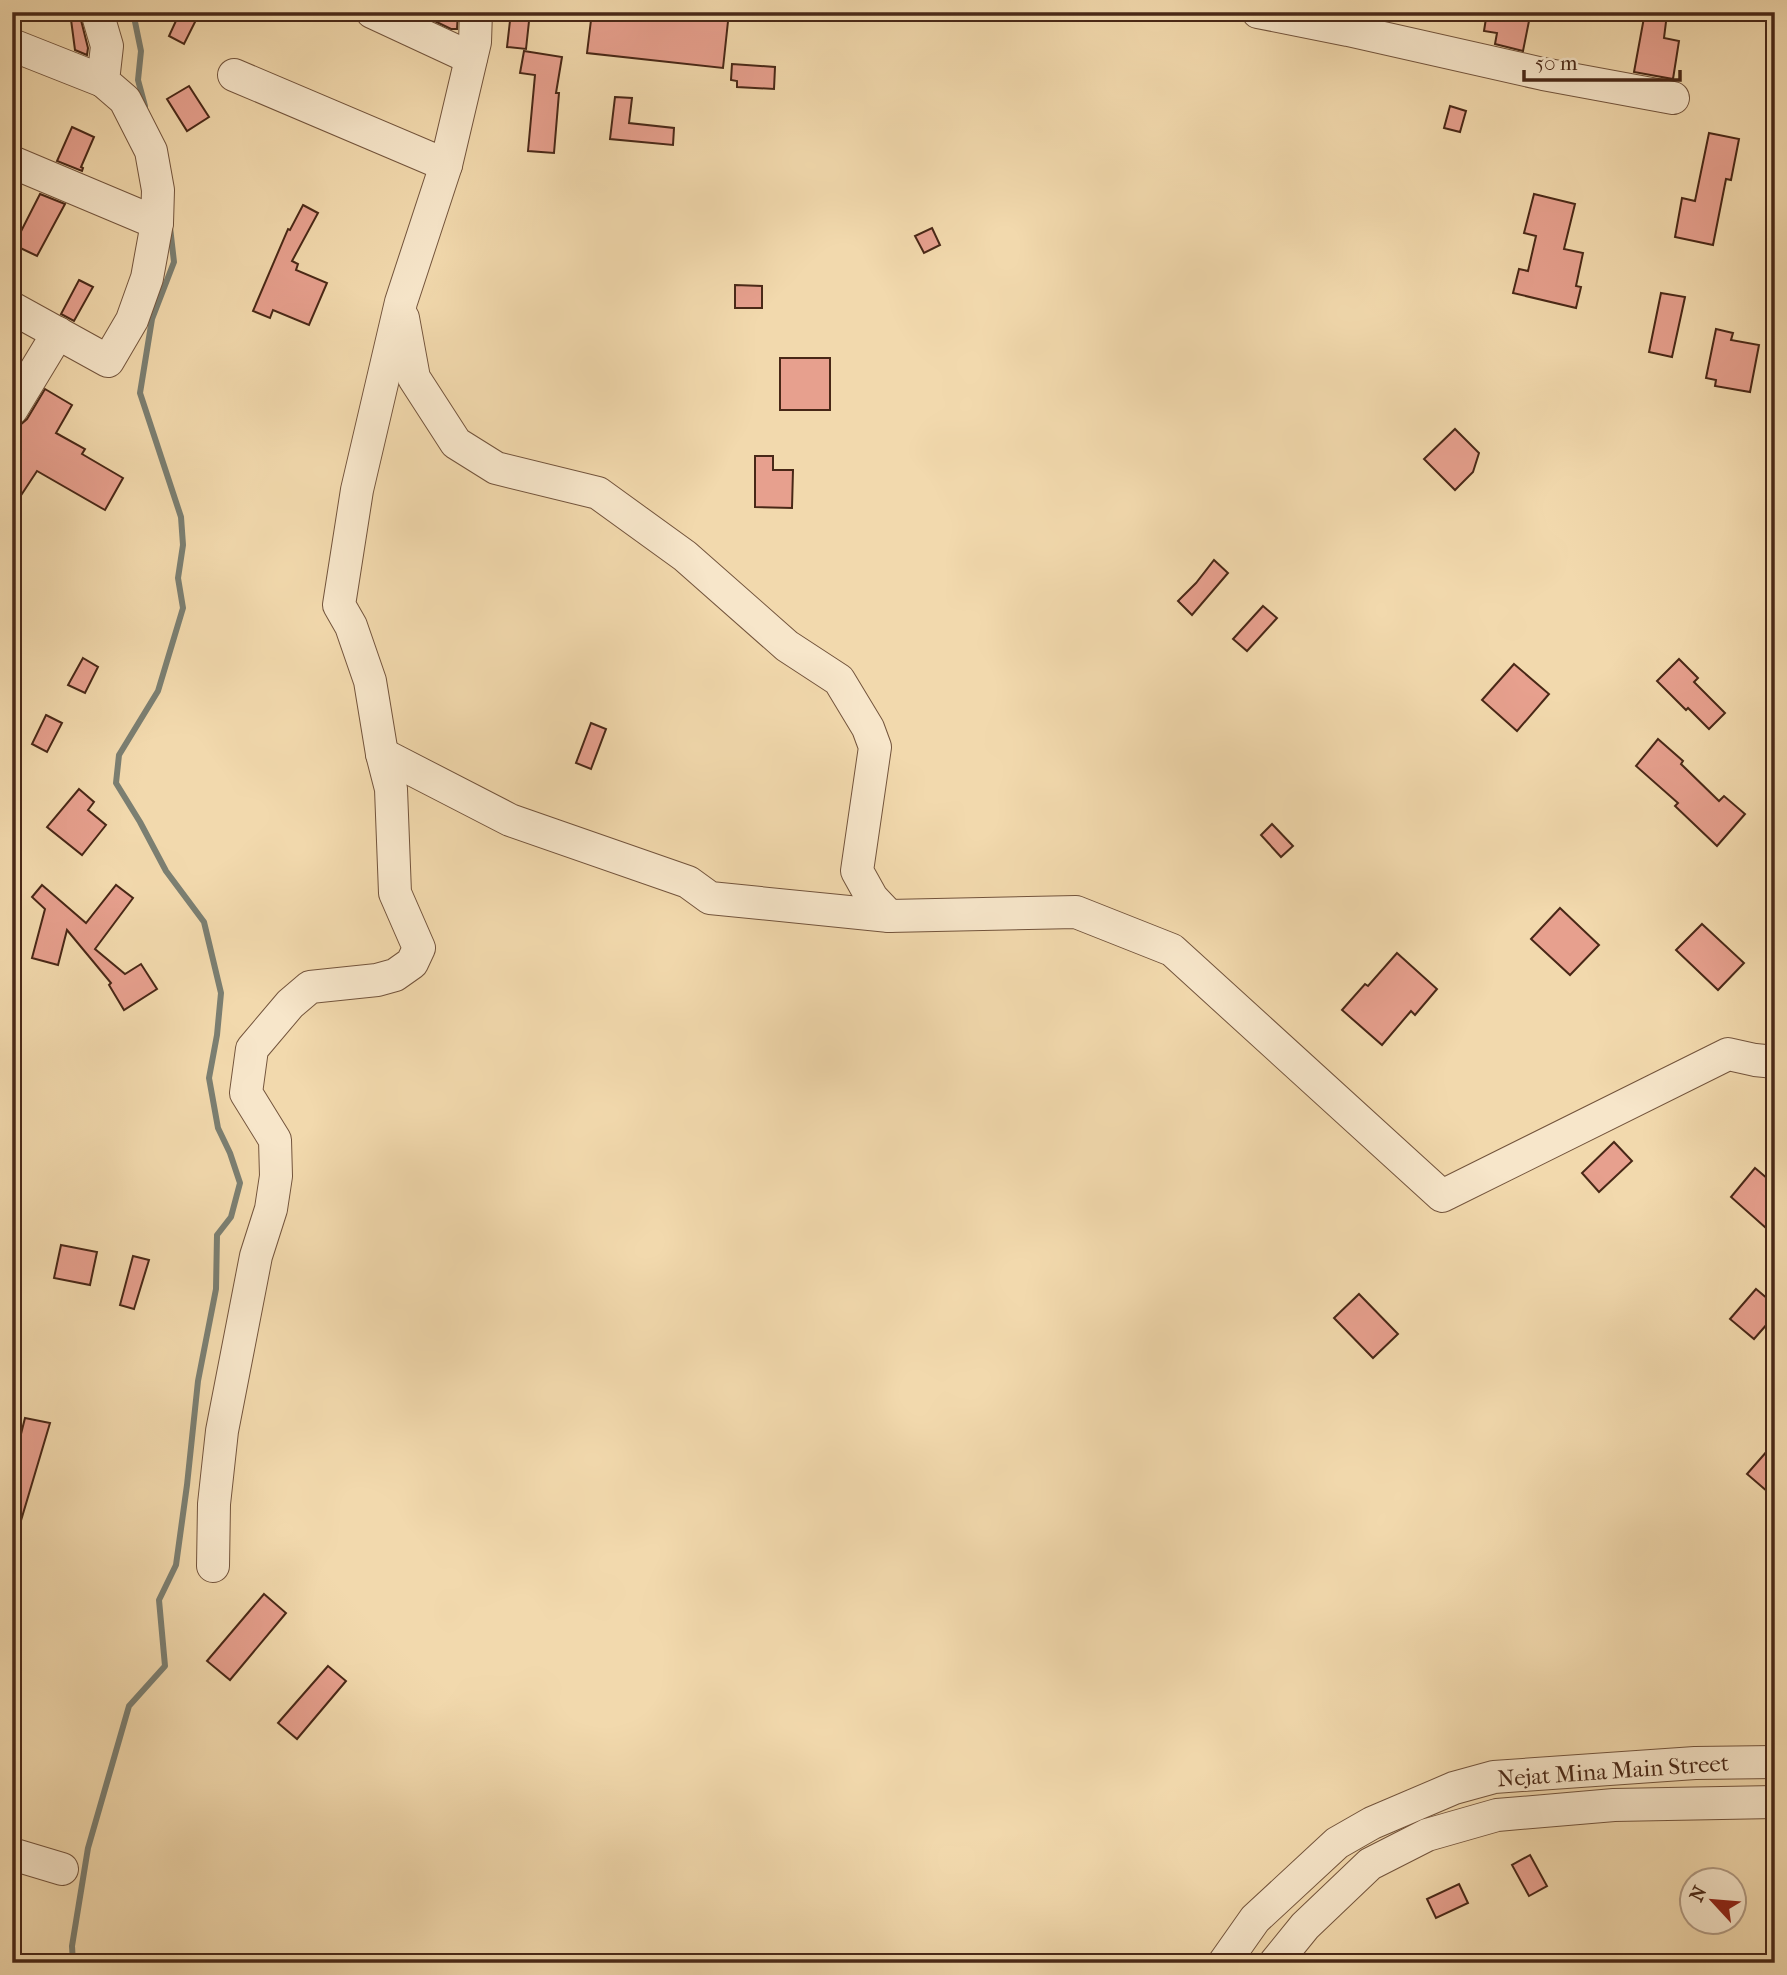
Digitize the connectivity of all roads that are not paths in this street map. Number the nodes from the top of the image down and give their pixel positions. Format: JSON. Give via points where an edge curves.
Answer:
{"nodes":[{"id":1,"x":97,"y":12,"type":"edge"},
{"id":2,"x":372,"y":12,"type":"edge"},
{"id":3,"x":476,"y":12,"type":"edge"},
{"id":4,"x":1258,"y":12,"type":"edge"},
{"id":5,"x":1350,"y":21,"type":"edge"},
{"id":6,"x":12,"y":45,"type":"edge"},
{"id":7,"x":471,"y":58,"type":"junction"},
{"id":8,"x":234,"y":75,"type":"dead end"},
{"id":9,"x":103,"y":81,"type":"junction"},
{"id":10,"x":1673,"y":98,"type":"dead end"},
{"id":11,"x":12,"y":162,"type":"edge"},
{"id":12,"x":446,"y":165,"type":"junction"},
{"id":13,"x":157,"y":223,"type":"junction"},
{"id":14,"x":401,"y":302,"type":"junction"},
{"id":15,"x":12,"y":309,"type":"edge"},
{"id":16,"x":58,"y":333,"type":"junction"},
{"id":17,"x":12,"y":409,"type":"edge"},
{"id":18,"x":382,"y":754,"type":"junction"},
{"id":19,"x":889,"y":916,"type":"junction"},
{"id":20,"x":1775,"y":1062,"type":"edge"},
{"id":21,"x":214,"y":1566,"type":"dead end"},
{"id":22,"x":1775,"y":1762,"type":"edge"},
{"id":23,"x":1775,"y":1802,"type":"edge"},
{"id":24,"x":12,"y":1854,"type":"edge"},
{"id":25,"x":62,"y":1869,"type":"dead end"},
{"id":26,"x":1224,"y":1963,"type":"edge"},
{"id":27,"x":1275,"y":1963,"type":"edge"}],
"edges":[{"from":1,"to":9,"type":"street","via":[[107,46]]},
{"from":2,"to":7,"type":"street"},
{"from":3,"to":7,"type":"street"},
{"from":4,"to":5,"type":"street"},
{"from":5,"to":10,"type":"street","via":[[1544,74]]},
{"from":6,"to":9,"type":"street"},
{"from":7,"to":12,"type":"street"},
{"from":8,"to":12,"type":"street"},
{"from":9,"to":13,"type":"street","via":[[125,100],[151,151],[158,190]]},
{"from":11,"to":13,"type":"street"},
{"from":12,"to":14,"type":"street"},
{"from":13,"to":16,"type":"street","via":[[147,278],[132,320],[108,361]]},
{"from":14,"to":18,"type":"street","via":[[357,490],[339,605],[370,681]]},
{"from":14,"to":19,"type":"street","via":[[414,378],[456,443],[496,468],[598,493],[685,556],[788,646],[839,680],[875,747],[857,871]]},
{"from":15,"to":16,"type":"street"},
{"from":16,"to":17,"type":"street"},
{"from":18,"to":19,"type":"street","via":[[510,820],[688,882],[710,898]]},
{"from":18,"to":21,"type":"street","via":[[391,789],[395,893],[419,948],[412,963],[395,975],[310,987],[252,1049],[246,1093],[275,1140],[276,1176],[222,1431],[214,1504]]},
{"from":19,"to":20,"type":"street","via":[[1076,912],[1172,950],[1442,1196],[1728,1054]]},
{"from":22,"to":26,"type":"street","name":"Nejat Mina Main Street","via":[[1494,1777],[1454,1788],[1336,1843],[1255,1919]]},
{"from":23,"to":27,"type":"street","name":"Nejat Mina Main Street","via":[[1614,1805],[1497,1815],[1427,1835],[1370,1864],[1305,1926]]},
{"from":24,"to":25,"type":"street"}]}
